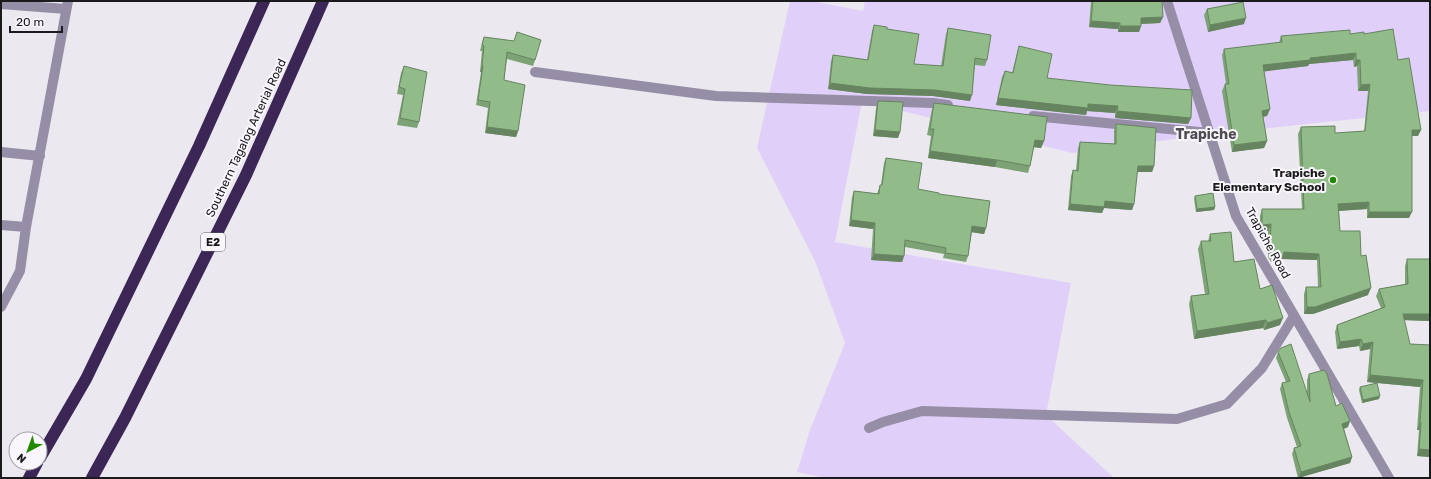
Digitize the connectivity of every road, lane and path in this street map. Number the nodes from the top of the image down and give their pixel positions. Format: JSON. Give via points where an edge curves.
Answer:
{"nodes":[{"id":1,"x":264,"y":1,"type":"edge"},
{"id":2,"x":323,"y":1,"type":"edge"},
{"id":3,"x":1167,"y":1,"type":"edge"},
{"id":4,"x":1,"y":4,"type":"edge"},
{"id":5,"x":67,"y":5,"type":"edge"},
{"id":6,"x":535,"y":72,"type":"dead end"},
{"id":7,"x":956,"y":106,"type":"edge"},
{"id":8,"x":1025,"y":115,"type":"edge"},
{"id":9,"x":1210,"y":133,"type":"junction"},
{"id":10,"x":1,"y":152,"type":"edge"},
{"id":11,"x":40,"y":156,"type":"junction"},
{"id":12,"x":1,"y":225,"type":"edge"},
{"id":13,"x":26,"y":227,"type":"junction"},
{"id":14,"x":5,"y":294,"type":"edge"},
{"id":15,"x":1,"y":307,"type":"edge"},
{"id":16,"x":1294,"y":316,"type":"junction"},
{"id":17,"x":869,"y":428,"type":"dead end"},
{"id":18,"x":48,"y":444,"type":"edge"},
{"id":19,"x":92,"y":478,"type":"edge"},
{"id":20,"x":1389,"y":478,"type":"edge"}],
"edges":[{"from":1,"to":18,"type":"highway","via":[[199,146],[86,379]]},
{"from":2,"to":19,"type":"highway","name":"Southern Tagalog Arterial Road","number":"E2","via":[[246,175],[125,418]]},
{"from":3,"to":9,"type":"street","name":"Trapiche Road"},
{"from":4,"to":5,"type":"street"},
{"from":5,"to":11,"type":"street"},
{"from":6,"to":7,"type":"street","via":[[716,96],[933,103]]},
{"from":8,"to":9,"type":"street"},
{"from":9,"to":16,"type":"street","name":"Trapiche Road","via":[[1236,216]]},
{"from":10,"to":11,"type":"street"},
{"from":11,"to":13,"type":"street"},
{"from":12,"to":13,"type":"street"},
{"from":13,"to":14,"type":"street","via":[[20,271]]},
{"from":14,"to":15,"type":"street"},
{"from":16,"to":17,"type":"street","via":[[1262,368],[1227,404],[1177,419],[922,411]]},
{"from":16,"to":20,"type":"street","name":"Trapiche Road"}]}
